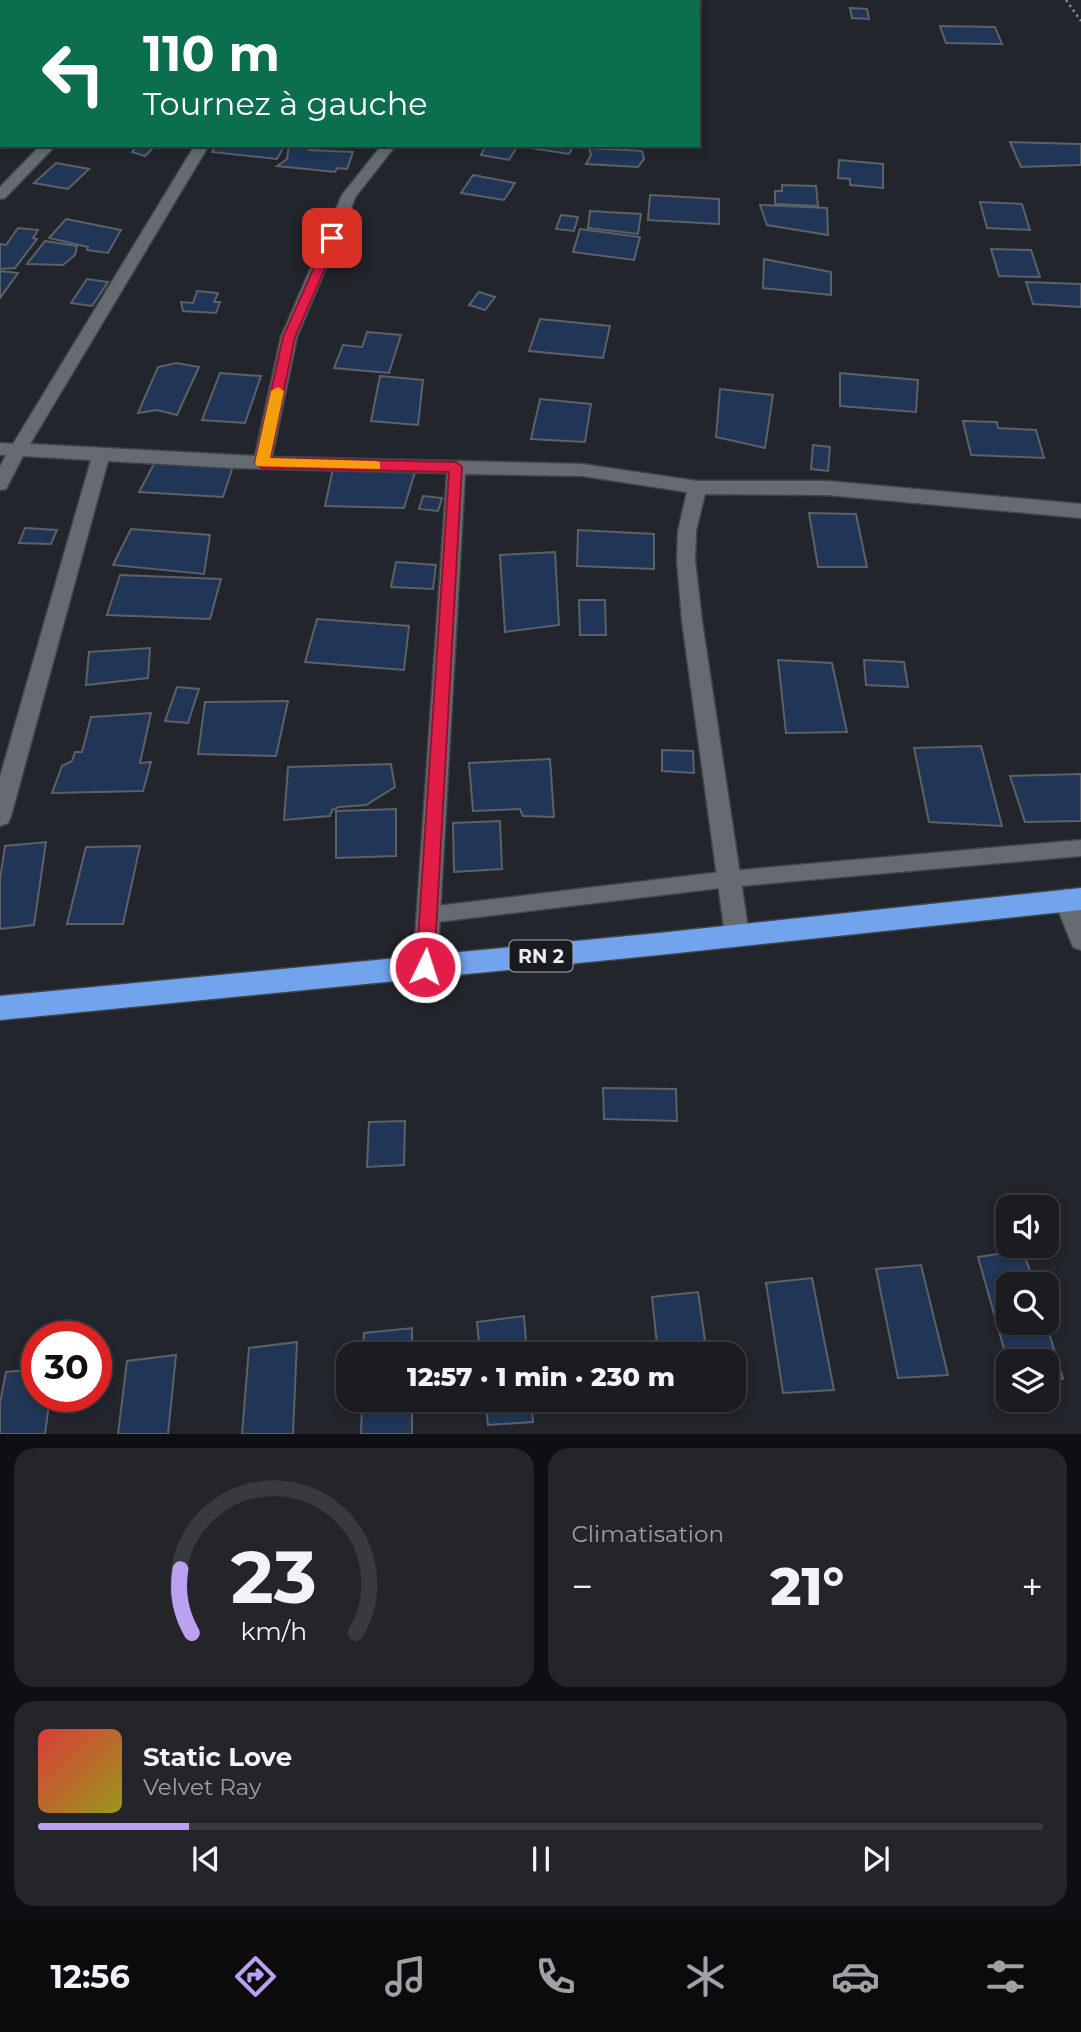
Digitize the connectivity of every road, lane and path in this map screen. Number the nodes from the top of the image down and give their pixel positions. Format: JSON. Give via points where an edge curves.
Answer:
{"nodes":[{"id":1,"x":1066,"y":0,"type":"edge"},
{"id":2,"x":1081,"y":21,"type":"edge"},
{"id":3,"x":47,"y":147,"type":"edge"},
{"id":4,"x":201,"y":147,"type":"edge"},
{"id":5,"x":386,"y":147,"type":"edge"},
{"id":6,"x":0,"y":195,"type":"edge"},
{"id":7,"x":8,"y":450,"type":"edge"},
{"id":8,"x":101,"y":455,"type":"junction"},
{"id":9,"x":262,"y":463,"type":"junction"},
{"id":10,"x":456,"y":467,"type":"junction"},
{"id":11,"x":0,"y":484,"type":"edge"},
{"id":12,"x":696,"y":487,"type":"junction"},
{"id":13,"x":1081,"y":510,"type":"edge"},
{"id":14,"x":0,"y":816,"type":"edge"},
{"id":15,"x":1081,"y":848,"type":"edge"},
{"id":16,"x":729,"y":879,"type":"junction"},
{"id":17,"x":1074,"y":899,"type":"edge"},
{"id":18,"x":428,"y":915,"type":"junction"},
{"id":19,"x":737,"y":935,"type":"junction"},
{"id":20,"x":1081,"y":939,"type":"edge"},
{"id":21,"x":425,"y":967,"type":"junction"},
{"id":22,"x":0,"y":1008,"type":"edge"}],
"edges":[{"from":1,"to":2,"type":"path"},
{"from":3,"to":6,"type":"street"},
{"from":4,"to":7,"type":"street"},
{"from":5,"to":9,"type":"street","via":[[349,195],[289,337]]},
{"from":7,"to":8,"type":"street"},
{"from":7,"to":11,"type":"street"},
{"from":8,"to":9,"type":"street"},
{"from":8,"to":14,"type":"street"},
{"from":9,"to":10,"type":"street"},
{"from":10,"to":12,"type":"street","via":[[582,470]]},
{"from":10,"to":18,"type":"street"},
{"from":12,"to":13,"type":"street","via":[[827,488]]},
{"from":12,"to":16,"type":"street","via":[[687,531],[692,621]]},
{"from":15,"to":16,"type":"lane"},
{"from":16,"to":18,"type":"lane"},
{"from":16,"to":19,"type":"street"},
{"from":17,"to":19,"type":"highway","number":"RN 2"},
{"from":17,"to":20,"type":"street"},
{"from":18,"to":21,"type":"street"},
{"from":19,"to":21,"type":"highway","number":"RN 2"},
{"from":21,"to":22,"type":"highway","number":"RN 2"}]}
